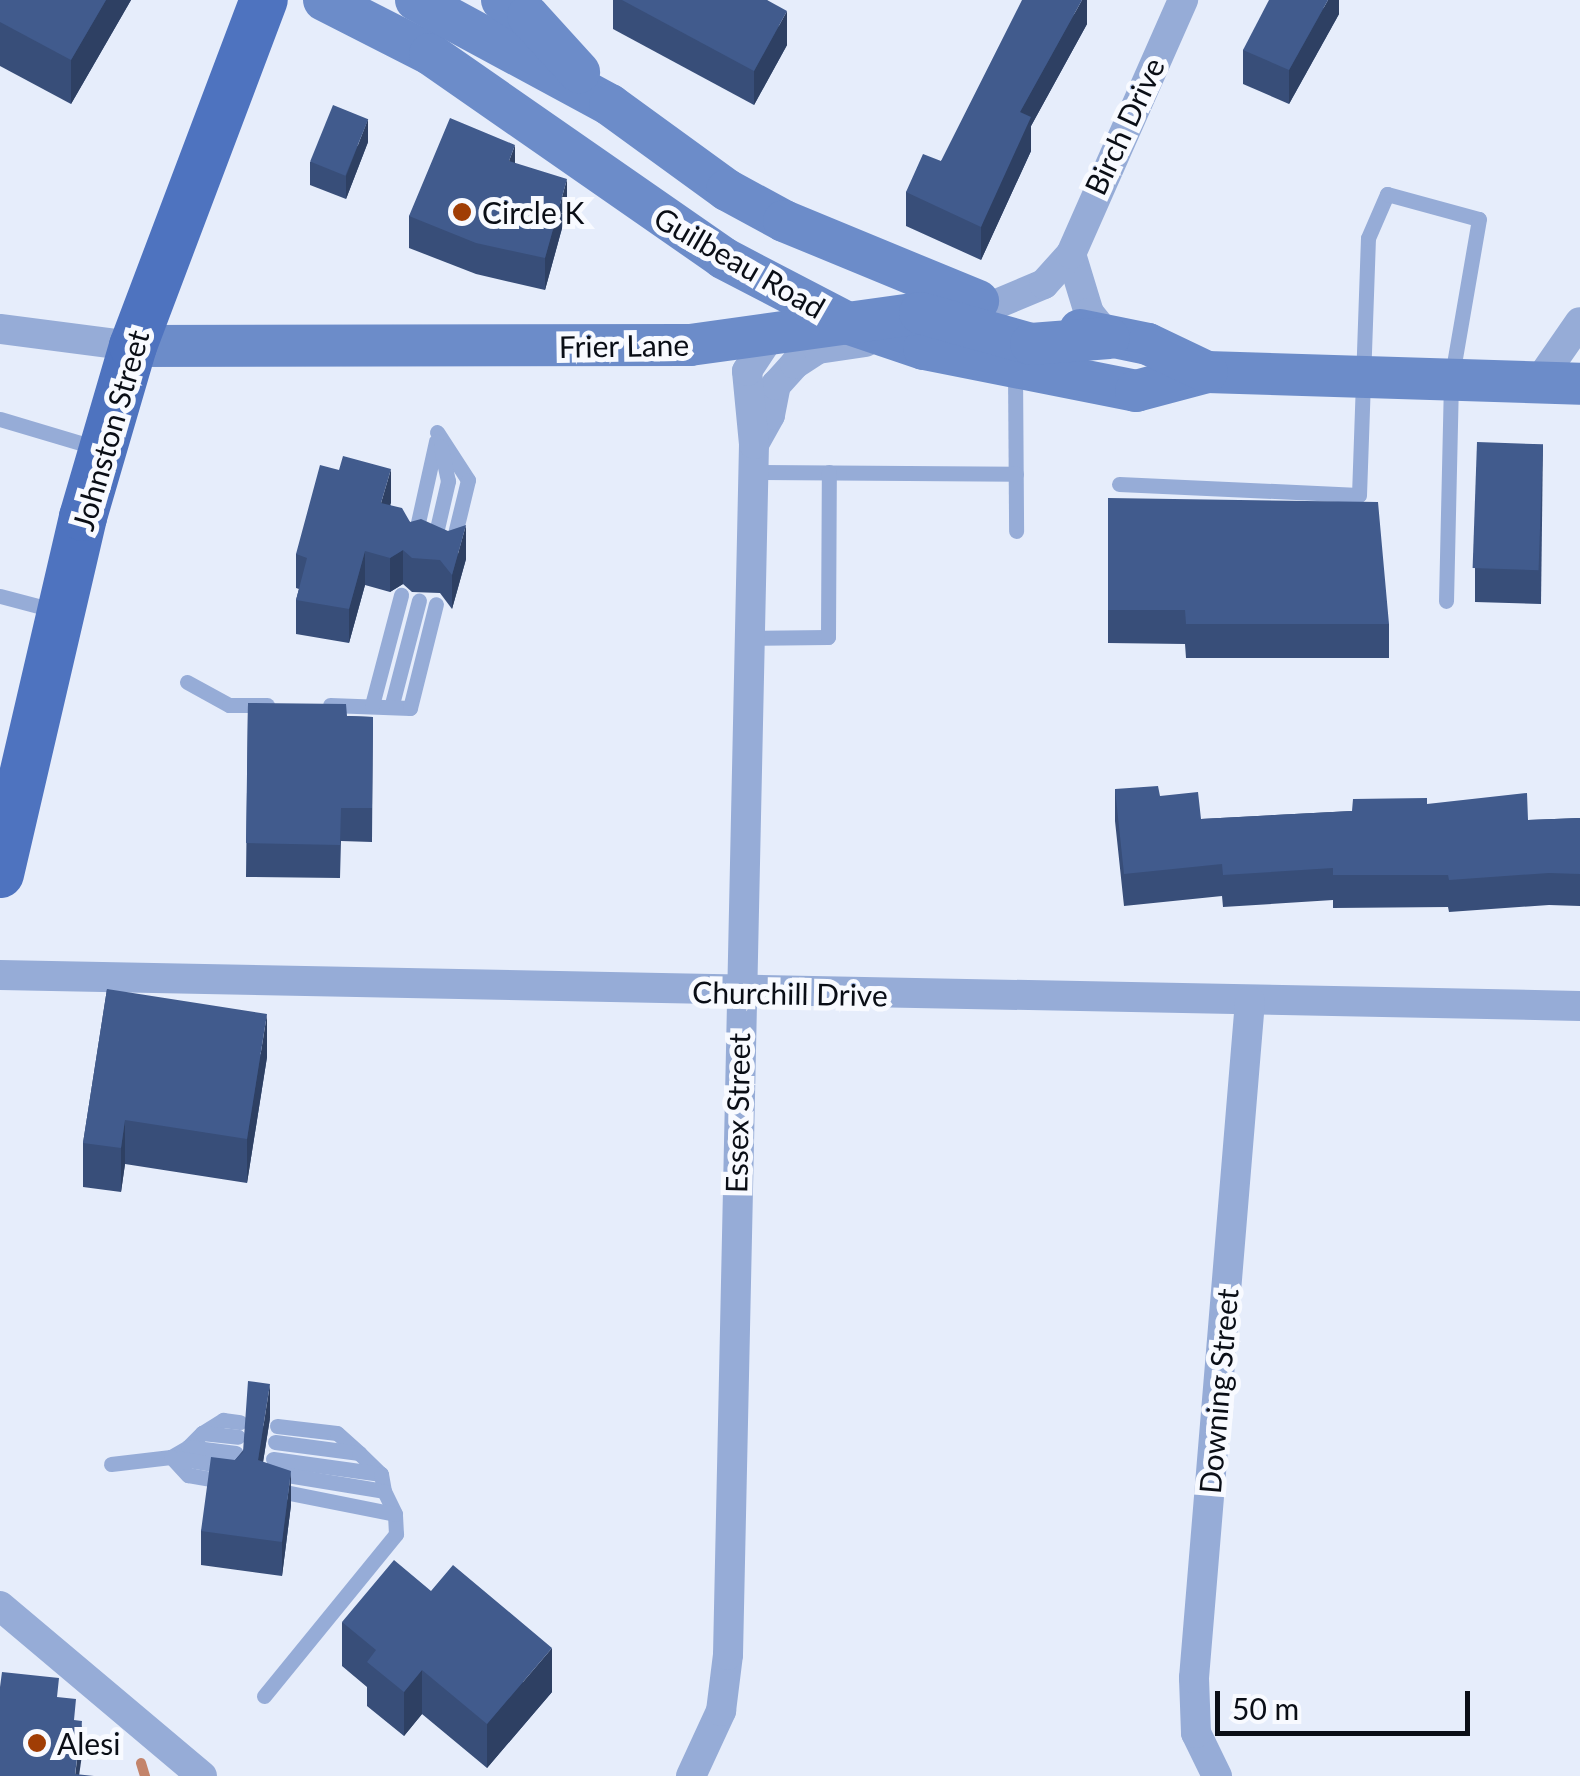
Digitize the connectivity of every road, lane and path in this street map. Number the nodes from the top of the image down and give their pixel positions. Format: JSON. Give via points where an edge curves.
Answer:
{"nodes":[{"id":1,"x":264,"y":0,"type":"edge"},
{"id":2,"x":324,"y":0,"type":"edge"},
{"id":3,"x":416,"y":0,"type":"edge"},
{"id":4,"x":502,"y":0,"type":"edge"},
{"id":5,"x":1183,"y":0,"type":"edge"},
{"id":6,"x":610,"y":105,"type":"junction"},
{"id":7,"x":1070,"y":254,"type":"junction"},
{"id":8,"x":994,"y":305,"type":"junction"},
{"id":9,"x":1580,"y":322,"type":"edge"},
{"id":10,"x":850,"y":324,"type":"junction"},
{"id":11,"x":0,"y":329,"type":"edge"},
{"id":12,"x":770,"y":336,"type":"junction"},
{"id":13,"x":1109,"y":338,"type":"junction"},
{"id":14,"x":896,"y":340,"type":"junction"},
{"id":15,"x":133,"y":346,"type":"junction"},
{"id":16,"x":1015,"y":371,"type":"junction"},
{"id":17,"x":1207,"y":372,"type":"junction"},
{"id":18,"x":1364,"y":377,"type":"junction"},
{"id":19,"x":1452,"y":381,"type":"junction"},
{"id":20,"x":1538,"y":384,"type":"junction"},
{"id":21,"x":1580,"y":384,"type":"edge"},
{"id":22,"x":0,"y":418,"type":"edge"},
{"id":23,"x":437,"y":432,"type":"junction"},
{"id":24,"x":102,"y":450,"type":"junction"},
{"id":25,"x":754,"y":458,"type":"junction"},
{"id":26,"x":830,"y":472,"type":"junction"},
{"id":27,"x":1016,"y":474,"type":"junction"},
{"id":28,"x":1119,"y":484,"type":"dead end"},
{"id":29,"x":1016,"y":531,"type":"dead end"},
{"id":30,"x":413,"y":545,"type":"edge"},
{"id":31,"x":432,"y":550,"type":"edge"},
{"id":32,"x":450,"y":554,"type":"edge"},
{"id":33,"x":401,"y":594,"type":"dead end"},
{"id":34,"x":0,"y":596,"type":"edge"},
{"id":35,"x":1446,"y":601,"type":"dead end"},
{"id":36,"x":428,"y":602,"type":"dead end"},
{"id":37,"x":60,"y":612,"type":"junction"},
{"id":38,"x":748,"y":638,"type":"junction"},
{"id":39,"x":187,"y":682,"type":"dead end"},
{"id":40,"x":372,"y":704,"type":"junction"},
{"id":41,"x":282,"y":705,"type":"edge"},
{"id":42,"x":318,"y":705,"type":"edge"},
{"id":43,"x":0,"y":874,"type":"edge"},
{"id":44,"x":0,"y":975,"type":"edge"},
{"id":45,"x":739,"y":993,"type":"junction"},
{"id":46,"x":1250,"y":1002,"type":"junction"},
{"id":47,"x":1580,"y":1006,"type":"edge"},
{"id":48,"x":188,"y":1447,"type":"junction"},
{"id":49,"x":236,"y":1453,"type":"junction"},
{"id":50,"x":171,"y":1456,"type":"junction"},
{"id":51,"x":273,"y":1458,"type":"junction"},
{"id":52,"x":111,"y":1464,"type":"dead end"},
{"id":53,"x":383,"y":1482,"type":"junction"},
{"id":54,"x":395,"y":1514,"type":"junction"},
{"id":55,"x":0,"y":1606,"type":"edge"},
{"id":56,"x":264,"y":1696,"type":"dead end"},
{"id":57,"x":202,"y":1776,"type":"edge"},
{"id":58,"x":691,"y":1776,"type":"edge"},
{"id":59,"x":1217,"y":1776,"type":"edge"}],
"edges":[{"from":1,"to":15,"type":"main road","name":"Johnston Street"},
{"from":2,"to":10,"type":"street","name":"Guilbeau Road","via":[[430,54],[723,258]]},
{"from":3,"to":6,"type":"street","name":"Guilbeau Road"},
{"from":4,"to":6,"type":"street","via":[[528,16]]},
{"from":5,"to":7,"type":"street","name":"Birch Drive"},
{"from":6,"to":8,"type":"street","name":"Guilbeau Road","via":[[728,190],[784,221],[928,285]]},
{"from":7,"to":8,"type":"street","name":"Birch Drive","via":[[1044,284]]},
{"from":7,"to":13,"type":"street","via":[[1090,313]]},
{"from":8,"to":13,"type":"street","name":"Guilbeau Road"},
{"from":9,"to":20,"type":"street"},
{"from":10,"to":12,"type":"street","name":"Frier Lane"},
{"from":10,"to":13,"type":"street","name":"Frier Lane","via":[[920,313],[1032,344]]},
{"from":10,"to":14,"type":"street","name":"Guilbeau Road"},
{"from":11,"to":15,"type":"street"},
{"from":12,"to":15,"type":"street","name":"Frier Lane","via":[[690,345]]},
{"from":12,"to":25,"type":"street","name":"Essex Street","via":[[747,371]]},
{"from":13,"to":17,"type":"street","name":"Guilbeau Road","via":[[1148,344]]},
{"from":14,"to":16,"type":"street","name":"Guilbeau Road"},
{"from":14,"to":25,"type":"street","name":"Essex Street","via":[[818,349],[795,364],[776,385]]},
{"from":15,"to":24,"type":"main road","name":"Johnston Street"},
{"from":16,"to":17,"type":"street","name":"Guilbeau Road","via":[[1136,391]]},
{"from":16,"to":27,"type":"lane"},
{"from":17,"to":18,"type":"street","name":"Guilbeau Road"},
{"from":18,"to":19,"type":"street","name":"Guilbeau Road"},
{"from":18,"to":19,"type":"lane","via":[[1368,238],[1386,194],[1480,218]]},
{"from":18,"to":28,"type":"lane","via":[[1359,496]]},
{"from":19,"to":20,"type":"street","name":"Guilbeau Road"},
{"from":19,"to":35,"type":"lane"},
{"from":20,"to":21,"type":"street","name":"Guilbeau Road"},
{"from":22,"to":24,"type":"lane"},
{"from":23,"to":30,"type":"lane"},
{"from":23,"to":31,"type":"lane","via":[[448,481]]},
{"from":23,"to":32,"type":"lane","via":[[468,480]]},
{"from":24,"to":37,"type":"main road","name":"Johnston Street"},
{"from":25,"to":26,"type":"lane"},
{"from":25,"to":38,"type":"street","name":"Essex Street"},
{"from":26,"to":27,"type":"lane"},
{"from":26,"to":38,"type":"lane","via":[[828,637]]},
{"from":27,"to":29,"type":"lane"},
{"from":33,"to":40,"type":"lane"},
{"from":34,"to":37,"type":"lane"},
{"from":36,"to":40,"type":"lane","via":[[410,708]]},
{"from":37,"to":43,"type":"main road","name":"Johnston Street","via":[[20,750]]},
{"from":38,"to":45,"type":"street","name":"Essex Street"},
{"from":39,"to":41,"type":"lane","via":[[228,706]]},
{"from":40,"to":42,"type":"lane"},
{"from":44,"to":45,"type":"street","name":"Churchill Drive"},
{"from":45,"to":46,"type":"street","name":"Churchill Drive"},
{"from":45,"to":58,"type":"street","name":"Essex Street","via":[[728,1655],[721,1711]]},
{"from":46,"to":47,"type":"street","name":"Churchill Drive"},
{"from":46,"to":59,"type":"street","name":"Downing Street","via":[[1194,1678],[1196,1733]]},
{"from":48,"to":49,"type":"lane"},
{"from":48,"to":49,"type":"lane","via":[[223,1420]]},
{"from":48,"to":50,"type":"lane"},
{"from":49,"to":50,"type":"lane"},
{"from":50,"to":52,"type":"lane"},
{"from":51,"to":53,"type":"lane"},
{"from":51,"to":53,"type":"lane","via":[[359,1453]]},
{"from":51,"to":54,"type":"lane"},
{"from":53,"to":54,"type":"lane"},
{"from":54,"to":56,"type":"lane","via":[[396,1534]]},
{"from":55,"to":57,"type":"street"}]}
